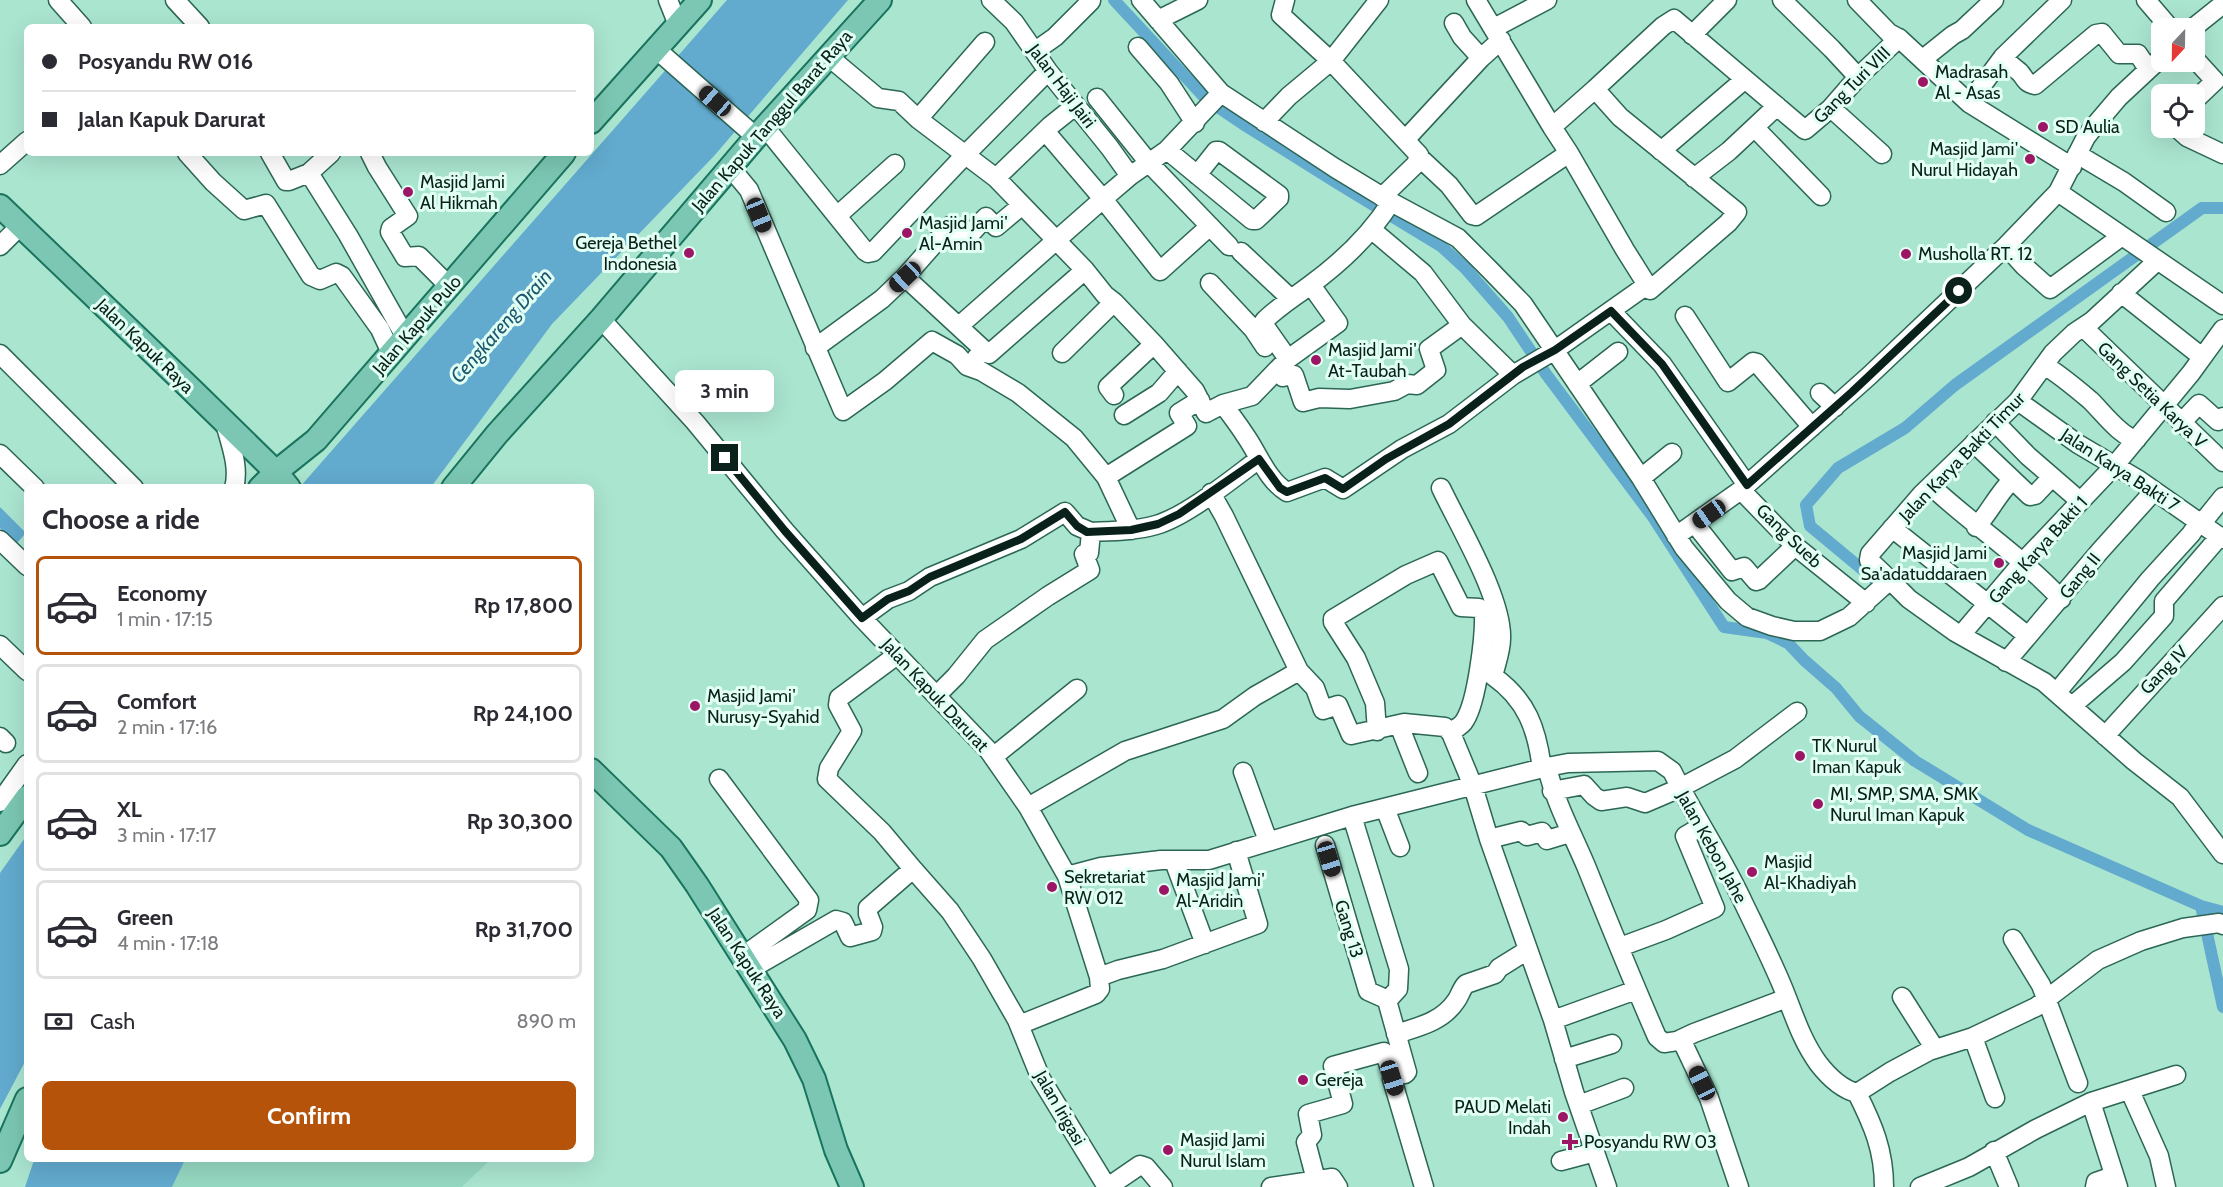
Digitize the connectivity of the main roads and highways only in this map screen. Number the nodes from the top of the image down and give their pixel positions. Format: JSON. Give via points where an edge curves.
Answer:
{"nodes":[{"id":1,"x":700,"y":0,"type":"edge"},
{"id":2,"x":880,"y":0,"type":"edge"},
{"id":3,"x":594,"y":119,"type":"edge"},
{"id":4,"x":561,"y":156,"type":"edge"},
{"id":5,"x":6,"y":215,"type":"edge"},
{"id":6,"x":278,"y":483,"type":"edge"},
{"id":7,"x":456,"y":484,"type":"edge"},
{"id":8,"x":594,"y":773,"type":"edge"},
{"id":9,"x":24,"y":800,"type":"edge"},
{"id":10,"x":0,"y":834,"type":"edge"},
{"id":11,"x":24,"y":1107,"type":"edge"},
{"id":12,"x":0,"y":1161,"type":"edge"},
{"id":13,"x":852,"y":1187,"type":"edge"}],
"edges":[{"from":1,"to":3,"type":"main road","via":[[678,25],[661,54]]},
{"from":2,"to":7,"type":"main road","name":"Jalan Kapuk Tanggul Barat Raya","via":[[757,131],[601,319]]},
{"from":4,"to":6,"type":"main road","name":"Jalan Kapuk Pulo"},
{"from":5,"to":6,"type":"main road","name":"Jalan Kapuk Raya","via":[[225,423]]},
{"from":8,"to":13,"type":"main road","name":"Jalan Kapuk Raya","via":[[670,848],[747,963],[804,1056]]},
{"from":9,"to":10,"type":"main road"},
{"from":11,"to":12,"type":"main road"}]}
